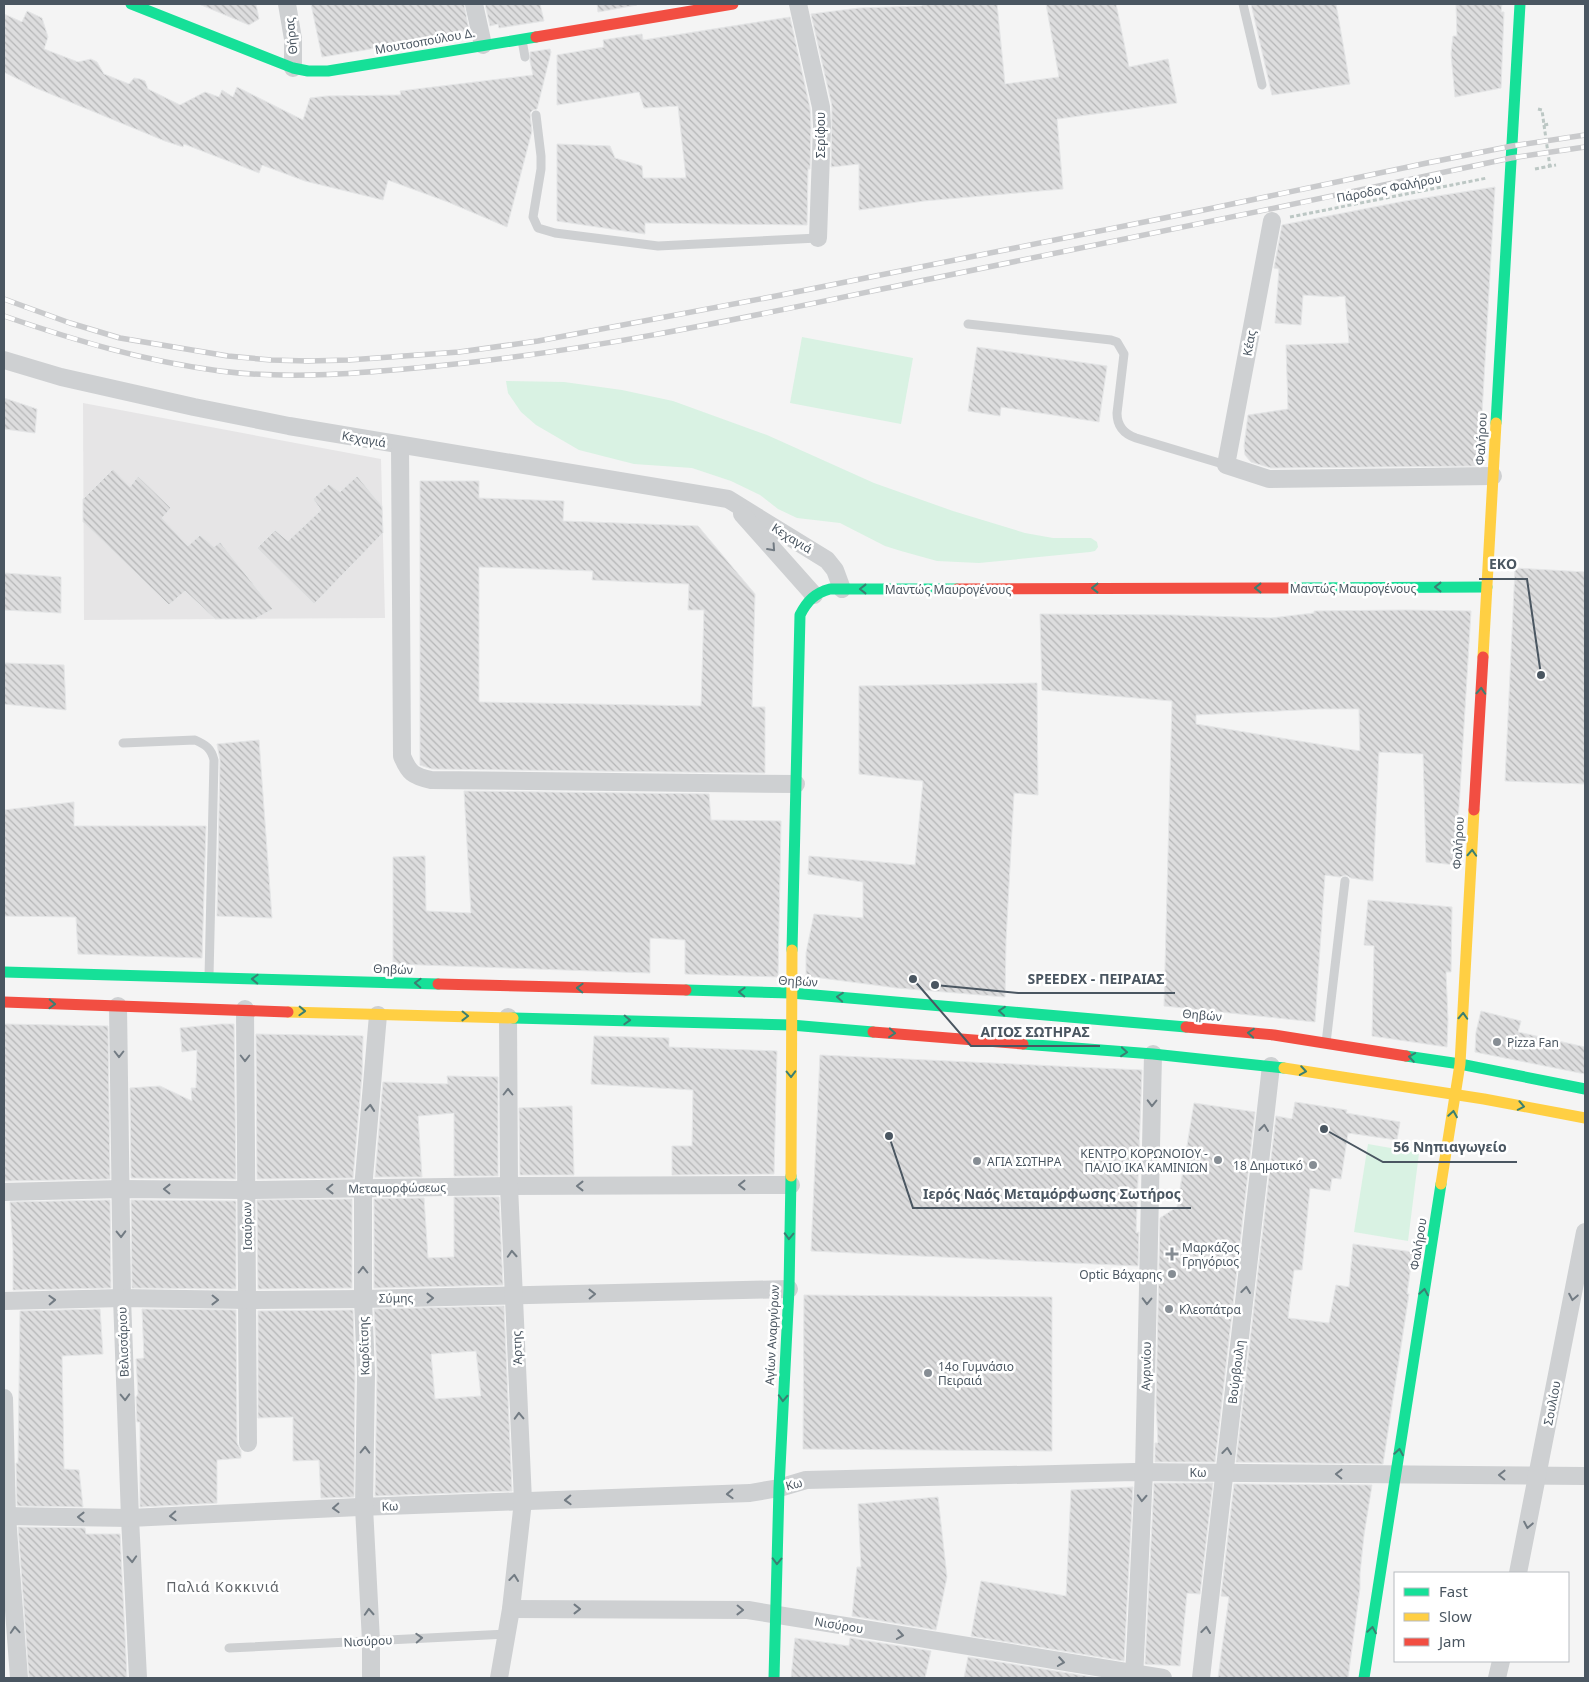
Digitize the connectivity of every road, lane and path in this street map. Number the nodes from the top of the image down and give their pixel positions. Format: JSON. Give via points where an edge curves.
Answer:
{"nodes":[{"id":1,"x":131,"y":4,"type":"edge"},
{"id":2,"x":287,"y":4,"type":"edge"},
{"id":3,"x":474,"y":4,"type":"edge"},
{"id":4,"x":733,"y":4,"type":"edge"},
{"id":5,"x":798,"y":4,"type":"edge"},
{"id":6,"x":1243,"y":4,"type":"edge"},
{"id":7,"x":1520,"y":4,"type":"edge"},
{"id":8,"x":522,"y":40,"type":"junction"},
{"id":9,"x":483,"y":45,"type":"junction"},
{"id":10,"x":525,"y":57,"type":"dead end"},
{"id":11,"x":293,"y":68,"type":"junction"},
{"id":12,"x":1262,"y":84,"type":"dead end"},
{"id":13,"x":536,"y":115,"type":"dead end"},
{"id":14,"x":1544,"y":125,"type":"dead end"},
{"id":15,"x":1550,"y":167,"type":"dead end"},
{"id":16,"x":1510,"y":173,"type":"junction"},
{"id":17,"x":1272,"y":221,"type":"joint"},
{"id":18,"x":818,"y":238,"type":"joint"},
{"id":19,"x":968,"y":324,"type":"dead end"},
{"id":20,"x":4,"y":360,"type":"edge"},
{"id":21,"x":400,"y":445,"type":"junction"},
{"id":22,"x":1226,"y":465,"type":"junction"},
{"id":23,"x":1493,"y":476,"type":"junction"},
{"id":24,"x":728,"y":499,"type":"junction"},
{"id":25,"x":1487,"y":587,"type":"junction"},
{"id":26,"x":842,"y":589,"type":"junction"},
{"id":27,"x":814,"y":595,"type":"junction"},
{"id":28,"x":123,"y":743,"type":"dead end"},
{"id":29,"x":796,"y":784,"type":"junction"},
{"id":30,"x":1345,"y":881,"type":"dead end"},
{"id":31,"x":4,"y":972,"type":"edge"},
{"id":32,"x":209,"y":977,"type":"junction"},
{"id":33,"x":791,"y":993,"type":"junction"},
{"id":34,"x":4,"y":1002,"type":"edge"},
{"id":35,"x":118,"y":1006,"type":"junction"},
{"id":36,"x":245,"y":1009,"type":"junction"},
{"id":37,"x":378,"y":1015,"type":"junction"},
{"id":38,"x":508,"y":1017,"type":"junction"},
{"id":39,"x":791,"y":1025,"type":"junction"},
{"id":40,"x":1326,"y":1043,"type":"junction"},
{"id":41,"x":1153,"y":1054,"type":"junction"},
{"id":42,"x":1460,"y":1064,"type":"junction"},
{"id":43,"x":1272,"y":1066,"type":"junction"},
{"id":44,"x":1585,"y":1089,"type":"edge"},
{"id":45,"x":1456,"y":1095,"type":"junction"},
{"id":46,"x":1585,"y":1118,"type":"edge"},
{"id":47,"x":791,"y":1185,"type":"junction"},
{"id":48,"x":509,"y":1186,"type":"junction"},
{"id":49,"x":120,"y":1189,"type":"junction"},
{"id":50,"x":363,"y":1189,"type":"junction"},
{"id":51,"x":246,"y":1190,"type":"junction"},
{"id":52,"x":4,"y":1192,"type":"edge"},
{"id":53,"x":1585,"y":1232,"type":"edge"},
{"id":54,"x":788,"y":1289,"type":"junction"},
{"id":55,"x":514,"y":1295,"type":"junction"},
{"id":56,"x":122,"y":1298,"type":"junction"},
{"id":57,"x":363,"y":1299,"type":"junction"},
{"id":58,"x":248,"y":1300,"type":"junction"},
{"id":59,"x":4,"y":1301,"type":"edge"},
{"id":60,"x":4,"y":1398,"type":"edge"},
{"id":61,"x":248,"y":1443,"type":"dead end"},
{"id":62,"x":1144,"y":1472,"type":"junction"},
{"id":63,"x":1224,"y":1472,"type":"junction"},
{"id":64,"x":1395,"y":1474,"type":"junction"},
{"id":65,"x":1538,"y":1476,"type":"junction"},
{"id":66,"x":1585,"y":1476,"type":"edge"},
{"id":67,"x":779,"y":1488,"type":"junction"},
{"id":68,"x":523,"y":1501,"type":"junction"},
{"id":69,"x":364,"y":1507,"type":"junction"},
{"id":70,"x":5,"y":1516,"type":"edge"},
{"id":71,"x":130,"y":1518,"type":"junction"},
{"id":72,"x":1518,"y":1572,"type":"edge"},
{"id":73,"x":511,"y":1609,"type":"junction"},
{"id":74,"x":776,"y":1615,"type":"junction"},
{"id":75,"x":507,"y":1634,"type":"junction"},
{"id":76,"x":371,"y":1641,"type":"junction"},
{"id":77,"x":229,"y":1648,"type":"dead end"},
{"id":78,"x":1501,"y":1662,"type":"edge"},
{"id":79,"x":1134,"y":1676,"type":"edge"},
{"id":80,"x":18,"y":1678,"type":"edge"},
{"id":81,"x":138,"y":1678,"type":"edge"},
{"id":82,"x":371,"y":1678,"type":"edge"},
{"id":83,"x":498,"y":1678,"type":"edge"},
{"id":84,"x":774,"y":1678,"type":"edge"},
{"id":85,"x":1163,"y":1678,"type":"edge"},
{"id":86,"x":1201,"y":1678,"type":"edge"},
{"id":87,"x":1364,"y":1678,"type":"edge"},
{"id":88,"x":1497,"y":1678,"type":"edge"}],
"edges":[{"from":1,"to":11,"type":"street","name":"Μουτσοπούλου Δ."},
{"from":2,"to":11,"type":"street","name":"Θήρας","via":[[293,39]]},
{"from":3,"to":9,"type":"street"},
{"from":4,"to":8,"type":"street","name":"Μουτσοπούλου Δ."},
{"from":5,"to":18,"type":"street","name":"Σερίφου","via":[[821,107]]},
{"from":6,"to":12,"type":"lane"},
{"from":7,"to":16,"type":"street","name":"Φαλήρου"},
{"from":8,"to":9,"type":"street","name":"Μουτσοπούλου Δ."},
{"from":8,"to":10,"type":"lane"},
{"from":9,"to":11,"type":"street","name":"Μουτσοπούλου Δ.","via":[[328,71]]},
{"from":13,"to":18,"type":"lane","via":[[541,169],[533,217],[538,228],[658,246]]},
{"from":14,"to":15,"type":"path"},
{"from":16,"to":17,"type":"path","name":"Πάροδος Φαλήρου"},
{"from":16,"to":23,"type":"street","name":"Φαλήρου"},
{"from":17,"to":22,"type":"street","name":"Κέας"},
{"from":19,"to":22,"type":"lane","via":[[1116,342],[1124,354],[1116,413],[1121,428],[1130,436]]},
{"from":20,"to":21,"type":"street","name":"Κεχαγιά","via":[[61,377],[194,407]]},
{"from":21,"to":24,"type":"street","name":"Κεχαγιά"},
{"from":21,"to":29,"type":"street","via":[[402,756],[412,774],[430,780]]},
{"from":22,"to":23,"type":"street","via":[[1269,479]]},
{"from":23,"to":25,"type":"street","name":"Φαλήρου"},
{"from":24,"to":26,"type":"street","name":"Κεχαγιά","via":[[827,560],[835,570]]},
{"from":24,"to":27,"type":"street","name":"Κεχαγιά","one_way":true},
{"from":25,"to":26,"type":"street","name":"Μαντώς Μαυρογένους","one_way":true},
{"from":42,"to":25,"type":"street","name":"Φαλήρου","one_way":true},
{"from":26,"to":27,"type":"street","name":"Μαντώς Μαυρογένους","via":[[830,589]]},
{"from":27,"to":29,"type":"street","via":[[800,615]]},
{"from":28,"to":32,"type":"lane","via":[[195,740],[211,750],[214,760]]},
{"from":29,"to":33,"type":"street"},
{"from":30,"to":40,"type":"lane"},
{"from":31,"to":32,"type":"street","name":"Θηβών"},
{"from":33,"to":32,"type":"street","name":"Θηβών","one_way":true},
{"from":33,"to":39,"type":"street","name":"Αγίων Αναργύρων"},
{"from":40,"to":33,"type":"street","name":"Θηβών","one_way":true,"via":[[1244,1032]]},
{"from":34,"to":35,"type":"street","one_way":true},
{"from":35,"to":36,"type":"street"},
{"from":35,"to":49,"type":"street","name":"Βελισσάριου","one_way":true},
{"from":36,"to":37,"type":"street","one_way":true},
{"from":36,"to":51,"type":"street","name":"Ισαύρων","one_way":true},
{"from":37,"to":38,"type":"street","one_way":true},
{"from":50,"to":37,"type":"street","name":"Καρδίτσης","one_way":true},
{"from":38,"to":39,"type":"street","one_way":true},
{"from":48,"to":38,"type":"street","name":"Άρτης","one_way":true},
{"from":39,"to":41,"type":"street","one_way":true},
{"from":39,"to":47,"type":"street","name":"Αγίων Αναργύρων","one_way":true},
{"from":42,"to":40,"type":"street","name":"Θηβών","one_way":true},
{"from":41,"to":43,"type":"street"},
{"from":41,"to":62,"type":"street","name":"Αγρινίου","one_way":true},
{"from":42,"to":44,"type":"street","name":"Θηβών"},
{"from":42,"to":45,"type":"street","name":"Φαλήρου"},
{"from":43,"to":45,"type":"street","one_way":true},
{"from":63,"to":43,"type":"street","name":"Βούρβουλη","one_way":true},
{"from":45,"to":46,"type":"street","one_way":true},
{"from":64,"to":45,"type":"street","name":"Φαλήρου","one_way":true},
{"from":47,"to":48,"type":"street","name":"Μεταμορφώσεως","one_way":true},
{"from":47,"to":54,"type":"street","name":"Αγίων Αναργύρων","one_way":true},
{"from":48,"to":50,"type":"street","name":"Μεταμορφώσεως"},
{"from":55,"to":48,"type":"street","name":"Άρτης","one_way":true},
{"from":51,"to":49,"type":"street","name":"Μεταμορφώσεως","one_way":true},
{"from":49,"to":52,"type":"street","name":"Μεταμορφώσεως"},
{"from":49,"to":56,"type":"street","name":"Βελισσάριου","one_way":true},
{"from":50,"to":51,"type":"street","name":"Μεταμορφώσεως","one_way":true},
{"from":57,"to":50,"type":"street","name":"Καρδίτσης","one_way":true},
{"from":51,"to":58,"type":"street","name":"Ισαύρων"},
{"from":53,"to":65,"type":"street","name":"Σουλίου","one_way":true},
{"from":55,"to":54,"type":"street","name":"Σύμης","one_way":true},
{"from":54,"to":67,"type":"street","name":"Αγίων Αναργύρων","one_way":true},
{"from":57,"to":55,"type":"street","name":"Σύμης","one_way":true},
{"from":68,"to":55,"type":"street","name":"Άρτης","one_way":true},
{"from":56,"to":58,"type":"street","name":"Σύμης","one_way":true},
{"from":59,"to":56,"type":"street","name":"Σύμης","one_way":true},
{"from":56,"to":71,"type":"street","name":"Βελισσάριου","one_way":true},
{"from":57,"to":58,"type":"street","name":"Σύμης"},
{"from":69,"to":57,"type":"street","name":"Καρδίτσης","one_way":true,"via":[[366,1373]]},
{"from":58,"to":61,"type":"street","name":"Ισαύρων"},
{"from":60,"to":70,"type":"street"},
{"from":62,"to":63,"type":"street","name":"Κω"},
{"from":62,"to":67,"type":"street","name":"Κω","via":[[806,1480]]},
{"from":62,"to":79,"type":"street","name":"Αγρινίου","one_way":true},
{"from":64,"to":63,"type":"street","name":"Κω","one_way":true},
{"from":86,"to":63,"type":"street","name":"Βούρβουλη","one_way":true},
{"from":65,"to":64,"type":"street","name":"Κω","one_way":true},
{"from":87,"to":64,"type":"street","name":"Φαλήρου","one_way":true},
{"from":65,"to":66,"type":"street","name":"Κω"},
{"from":65,"to":72,"type":"street","name":"Σουλίου","one_way":true},
{"from":67,"to":68,"type":"street","name":"Κω","one_way":true,"via":[[750,1493]]},
{"from":67,"to":74,"type":"street","name":"Αγίων Αναργύρων","one_way":true},
{"from":68,"to":69,"type":"street","name":"Κω"},
{"from":73,"to":68,"type":"street","name":"Άρτης","one_way":true},
{"from":69,"to":71,"type":"street","name":"Κω","one_way":true},
{"from":76,"to":69,"type":"street","name":"Καρδίτσης","one_way":true},
{"from":71,"to":70,"type":"street","name":"Κω","one_way":true},
{"from":80,"to":70,"type":"street","one_way":true},
{"from":71,"to":81,"type":"street","name":"Βελισσάριου","one_way":true},
{"from":73,"to":74,"type":"street","name":"Νισύρου","one_way":true,"via":[[748,1610]]},
{"from":73,"to":75,"type":"street","name":"Άρτης"},
{"from":74,"to":79,"type":"street","name":"Νισύρου","one_way":true},
{"from":74,"to":84,"type":"street","name":"Αγίων Αναργύρων"},
{"from":76,"to":75,"type":"lane","name":"Νισύρου","one_way":true},
{"from":75,"to":83,"type":"street","name":"Άρτης"},
{"from":76,"to":77,"type":"lane","name":"Νισύρου"},
{"from":76,"to":82,"type":"street","name":"Καρδίτσης"},
{"from":78,"to":88,"type":"street"},
{"from":79,"to":85,"type":"street","name":"Νισύρου"}]}
